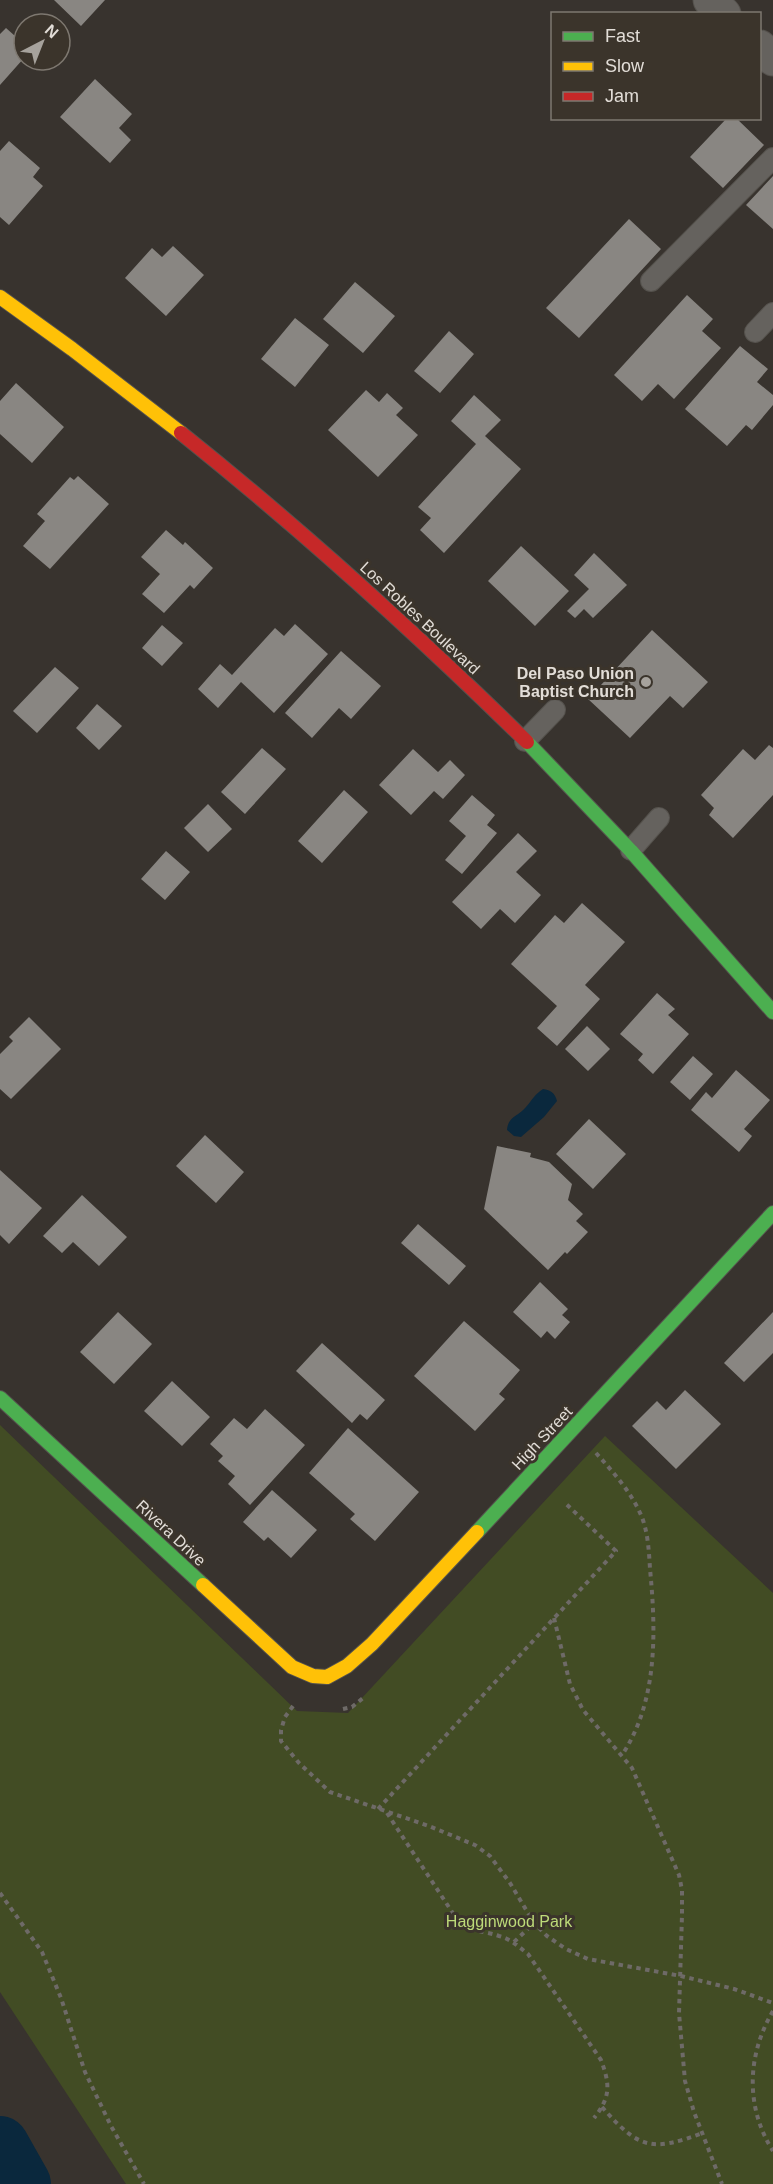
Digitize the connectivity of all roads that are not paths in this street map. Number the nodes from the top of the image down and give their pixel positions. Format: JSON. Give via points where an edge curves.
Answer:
{"nodes":[{"id":1,"x":710,"y":0,"type":"edge"},
{"id":2,"x":722,"y":12,"type":"edge"},
{"id":3,"x":761,"y":49,"type":"edge"},
{"id":4,"x":773,"y":59,"type":"edge"},
{"id":5,"x":773,"y":158,"type":"edge"},
{"id":6,"x":651,"y":281,"type":"dead end"},
{"id":7,"x":0,"y":297,"type":"edge"},
{"id":8,"x":773,"y":313,"type":"edge"},
{"id":9,"x":755,"y":332,"type":"dead end"},
{"id":10,"x":555,"y":710,"type":"dead end"},
{"id":11,"x":525,"y":741,"type":"junction"},
{"id":12,"x":659,"y":818,"type":"dead end"},
{"id":13,"x":631,"y":850,"type":"junction"},
{"id":14,"x":773,"y":1012,"type":"edge"},
{"id":15,"x":773,"y":1214,"type":"edge"},
{"id":16,"x":0,"y":1398,"type":"edge"},
{"id":17,"x":328,"y":1678,"type":"joint"}],
"edges":[{"from":1,"to":2,"type":"street"},
{"from":3,"to":4,"type":"street"},
{"from":5,"to":6,"type":"lane"},
{"from":7,"to":11,"type":"street","name":"Los Robles Boulevard","via":[[169,423],[334,561]]},
{"from":8,"to":9,"type":"lane"},
{"from":10,"to":11,"type":"lane"},
{"from":11,"to":13,"type":"street","name":"Los Robles Boulevard"},
{"from":12,"to":13,"type":"lane"},
{"from":13,"to":14,"type":"street","name":"Los Robles Boulevard"},
{"from":15,"to":17,"type":"street","name":"High Street","via":[[414,1600],[367,1648]]},
{"from":16,"to":17,"type":"street","name":"Rivera Drive","via":[[292,1667],[310,1676]]}]}
